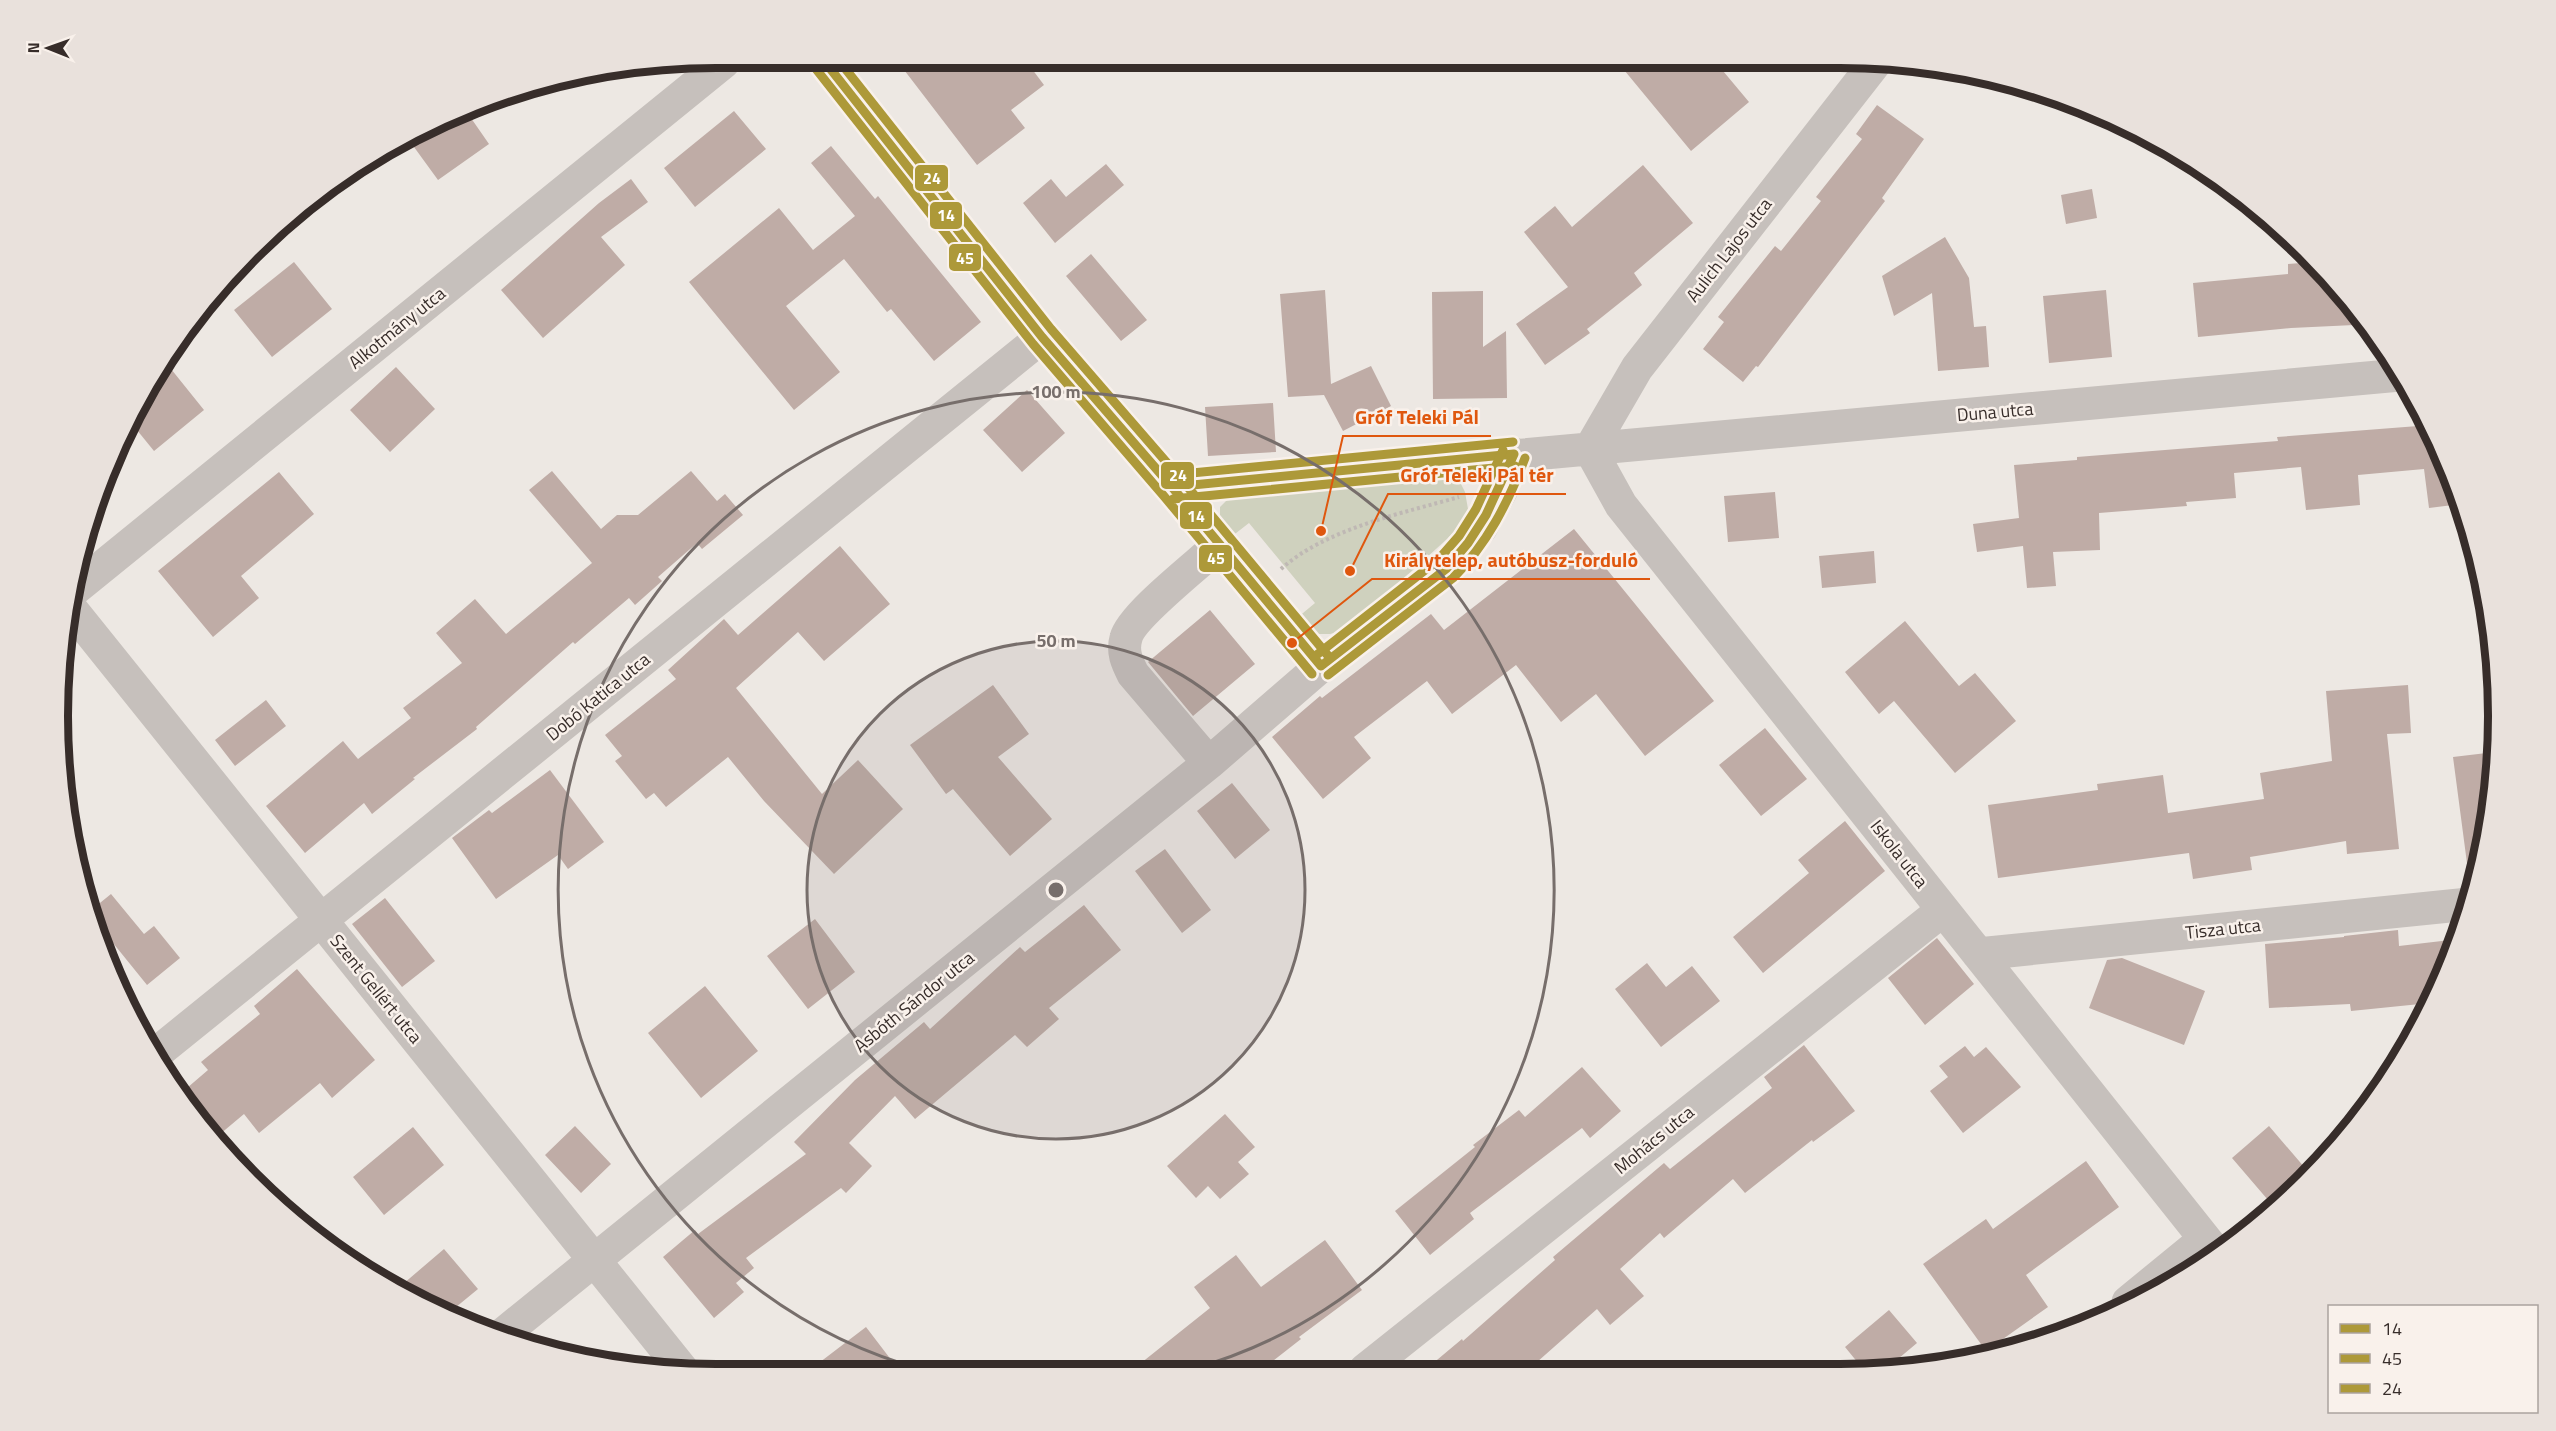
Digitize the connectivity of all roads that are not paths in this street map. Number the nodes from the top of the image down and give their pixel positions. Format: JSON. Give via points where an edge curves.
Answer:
{"nodes":[{"id":1,"x":717,"y":68,"type":"edge"},
{"id":2,"x":830,"y":68,"type":"edge"},
{"id":3,"x":1871,"y":69,"type":"edge"},
{"id":4,"x":1042,"y":337,"type":"junction"},
{"id":5,"x":2392,"y":376,"type":"edge"},
{"id":6,"x":1590,"y":448,"type":"junction"},
{"id":7,"x":1514,"y":454,"type":"junction"},
{"id":8,"x":1172,"y":487,"type":"junction"},
{"id":9,"x":1220,"y":544,"type":"junction"},
{"id":10,"x":81,"y":584,"type":"edge"},
{"id":11,"x":76,"y":615,"type":"edge"},
{"id":12,"x":1321,"y":666,"type":"junction"},
{"id":13,"x":1209,"y":763,"type":"junction"},
{"id":14,"x":2460,"y":905,"type":"edge"},
{"id":15,"x":1943,"y":910,"type":"junction"},
{"id":16,"x":321,"y":920,"type":"junction"},
{"id":17,"x":1978,"y":954,"type":"junction"},
{"id":18,"x":160,"y":1050,"type":"edge"},
{"id":19,"x":2211,"y":1247,"type":"edge"},
{"id":20,"x":2210,"y":1248,"type":"edge"},
{"id":21,"x":2192,"y":1260,"type":"edge"},
{"id":22,"x":594,"y":1261,"type":"junction"},
{"id":23,"x":509,"y":1329,"type":"edge"},
{"id":24,"x":677,"y":1362,"type":"edge"},
{"id":25,"x":1373,"y":1364,"type":"edge"}],
"edges":[{"from":1,"to":10,"type":"street","name":"Alkotmány utca"},
{"from":2,"to":4,"type":"street"},
{"from":3,"to":6,"type":"street","name":"Aulich Lajos utca","via":[[1637,368]]},
{"from":4,"to":8,"type":"street"},
{"from":4,"to":16,"type":"street","name":"Dobó Katica utca"},
{"from":5,"to":6,"type":"street","name":"Duna utca"},
{"from":6,"to":7,"type":"street","name":"Duna utca"},
{"from":6,"to":15,"type":"street","name":"Iskola utca","via":[[1621,505]]},
{"from":7,"to":8,"type":"street","name":"Duna utca"},
{"from":7,"to":12,"type":"street","name":"Asbóth Sándor utca","via":[[1501,491],[1481,528],[1446,569]]},
{"from":8,"to":9,"type":"street"},
{"from":9,"to":12,"type":"street"},
{"from":9,"to":13,"type":"street","via":[[1136,620],[1124,648],[1133,674]]},
{"from":11,"to":16,"type":"street","name":"Szent Gellért utca"},
{"from":12,"to":13,"type":"street","name":"Asbóth Sándor utca"},
{"from":13,"to":22,"type":"street","name":"Asbóth Sándor utca"},
{"from":14,"to":17,"type":"street","name":"Tisza utca"},
{"from":15,"to":17,"type":"street","name":"Iskola utca"},
{"from":15,"to":25,"type":"street","name":"Mohács utca"},
{"from":16,"to":18,"type":"street","name":"Dobó Katica utca"},
{"from":16,"to":22,"type":"street","name":"Szent Gellért utca"},
{"from":17,"to":19,"type":"street","name":"Iskola utca"},
{"from":20,"to":21,"type":"street"},
{"from":22,"to":23,"type":"street","name":"Asbóth Sándor utca"},
{"from":22,"to":24,"type":"street","name":"Szent Gellért utca"}]}
